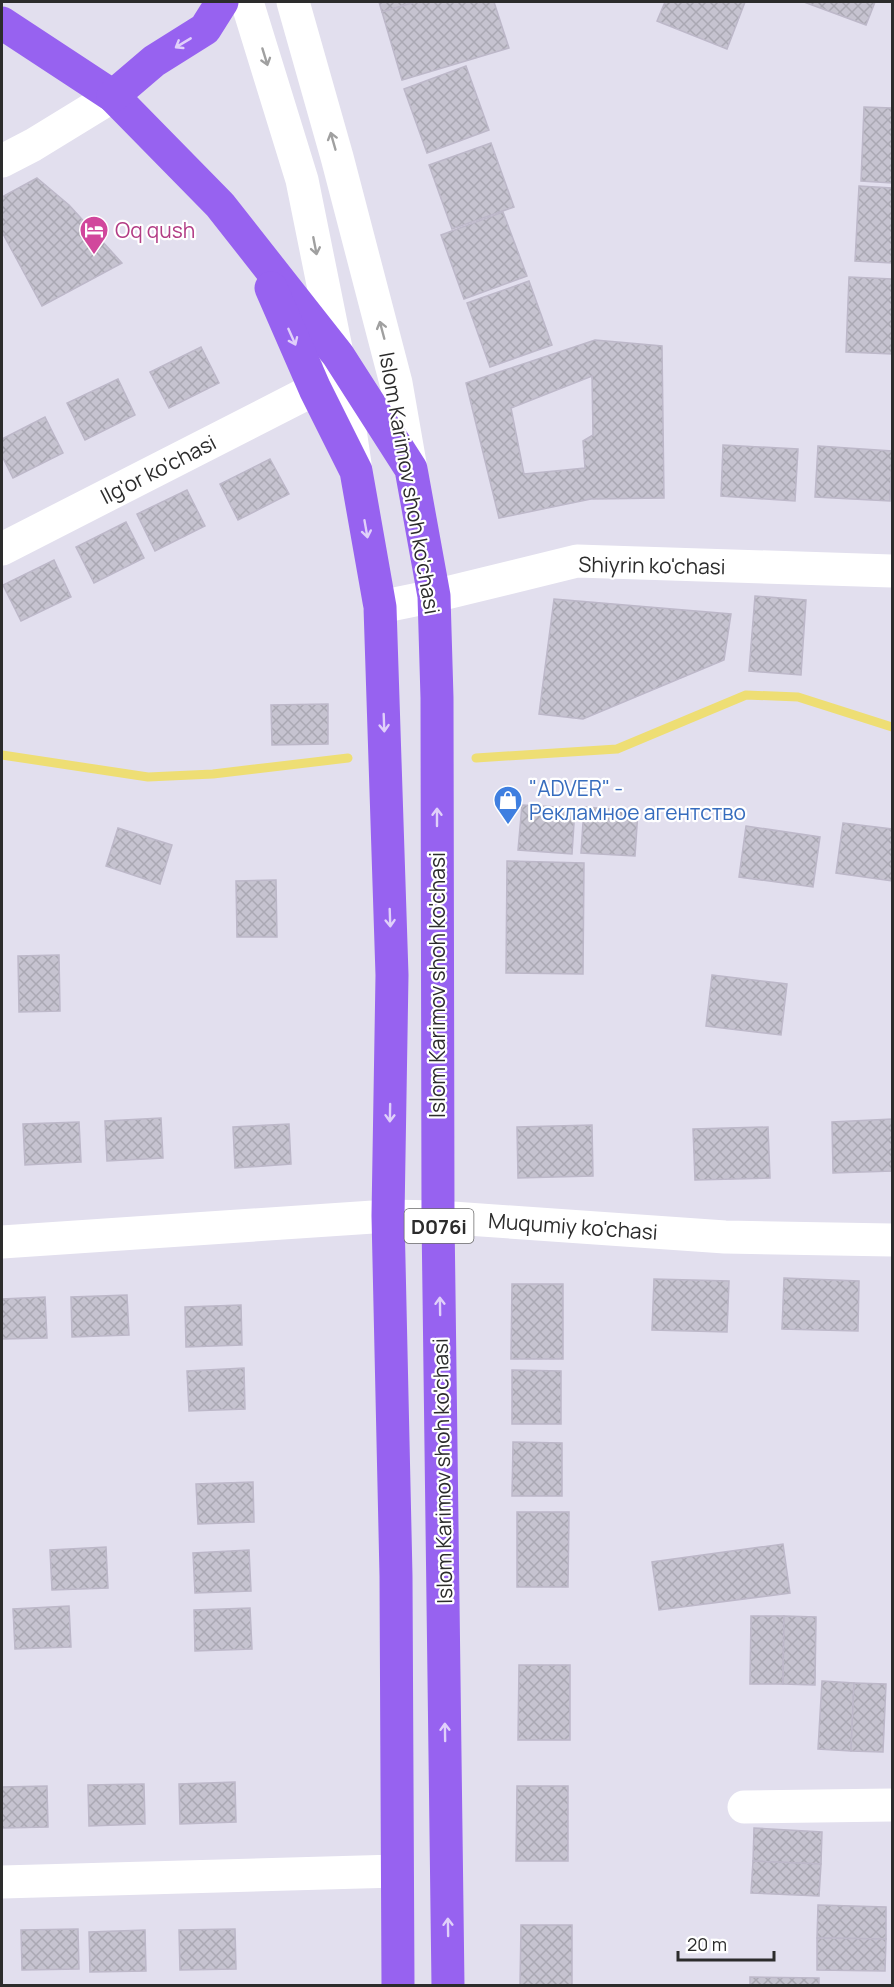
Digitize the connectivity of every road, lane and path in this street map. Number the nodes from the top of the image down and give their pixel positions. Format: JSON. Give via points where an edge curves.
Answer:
{"nodes":[{"id":1,"x":222,"y":2,"type":"edge"},
{"id":2,"x":247,"y":2,"type":"edge"},
{"id":3,"x":293,"y":2,"type":"edge"},
{"id":4,"x":2,"y":23,"type":"edge"},
{"id":5,"x":113,"y":96,"type":"junction"},
{"id":6,"x":2,"y":161,"type":"edge"},
{"id":7,"x":253,"y":244,"type":"junction"},
{"id":8,"x":338,"y":356,"type":"junction"},
{"id":9,"x":315,"y":389,"type":"junction"},
{"id":10,"x":411,"y":469,"type":"junction"},
{"id":11,"x":356,"y":471,"type":"junction"},
{"id":12,"x":2,"y":549,"type":"edge"},
{"id":13,"x":892,"y":571,"type":"edge"},
{"id":14,"x":434,"y":596,"type":"junction"},
{"id":15,"x":380,"y":607,"type":"junction"},
{"id":16,"x":388,"y":1216,"type":"junction"},
{"id":17,"x":438,"y":1217,"type":"junction"},
{"id":18,"x":892,"y":1240,"type":"edge"},
{"id":19,"x":2,"y":1242,"type":"edge"},
{"id":20,"x":892,"y":1804,"type":"edge"},
{"id":21,"x":744,"y":1807,"type":"dead end"},
{"id":22,"x":396,"y":1871,"type":"junction"},
{"id":23,"x":2,"y":1882,"type":"edge"},
{"id":24,"x":398,"y":1986,"type":"edge"},
{"id":25,"x":448,"y":1986,"type":"edge"}],
"edges":[{"from":1,"to":5,"type":"main road","one_way":true,"via":[[206,29],[154,61]]},
{"from":2,"to":8,"type":"street","number":"D076i","one_way":true,"via":[[302,180]]},
{"from":10,"to":3,"type":"street","name":"Islom Karimov shoh ko'chasi","number":"D076i","one_way":true,"via":[[396,383]]},
{"from":4,"to":5,"type":"main road"},
{"from":5,"to":6,"type":"street"},
{"from":5,"to":7,"type":"main road"},
{"from":7,"to":8,"type":"main road"},
{"from":7,"to":9,"type":"main road","one_way":true},
{"from":8,"to":10,"type":"main road"},
{"from":8,"to":11,"type":"street","number":"D076i"},
{"from":9,"to":11,"type":"main road"},
{"from":9,"to":12,"type":"street","name":"Ilg'or ko'chasi"},
{"from":10,"to":14,"type":"main road","name":"Islom Karimov shoh ko'chasi","number":"D076i"},
{"from":11,"to":15,"type":"main road","number":"D076i","one_way":true},
{"from":13,"to":14,"type":"street","name":"Shiyrin ko'chasi","via":[[577,561]]},
{"from":14,"to":15,"type":"street","name":"Shiyrin ko'chasi"},
{"from":17,"to":14,"type":"main road","name":"Islom Karimov shoh ko'chasi","number":"D076i","one_way":true},
{"from":15,"to":16,"type":"main road","number":"D076i","one_way":true,"via":[[392,975]]},
{"from":16,"to":17,"type":"street","name":"Muqumiy ko'chasi"},
{"from":16,"to":19,"type":"street","name":"Muqumiy ko'chasi"},
{"from":16,"to":22,"type":"main road","number":"D076i","via":[[396,1576]]},
{"from":17,"to":18,"type":"street","name":"Muqumiy ko'chasi","via":[[725,1237]]},
{"from":25,"to":17,"type":"main road","name":"Islom Karimov shoh ko'chasi","number":"D076i","one_way":true},
{"from":20,"to":21,"type":"street"},
{"from":22,"to":23,"type":"street"},
{"from":22,"to":24,"type":"main road","number":"D076i"}]}
